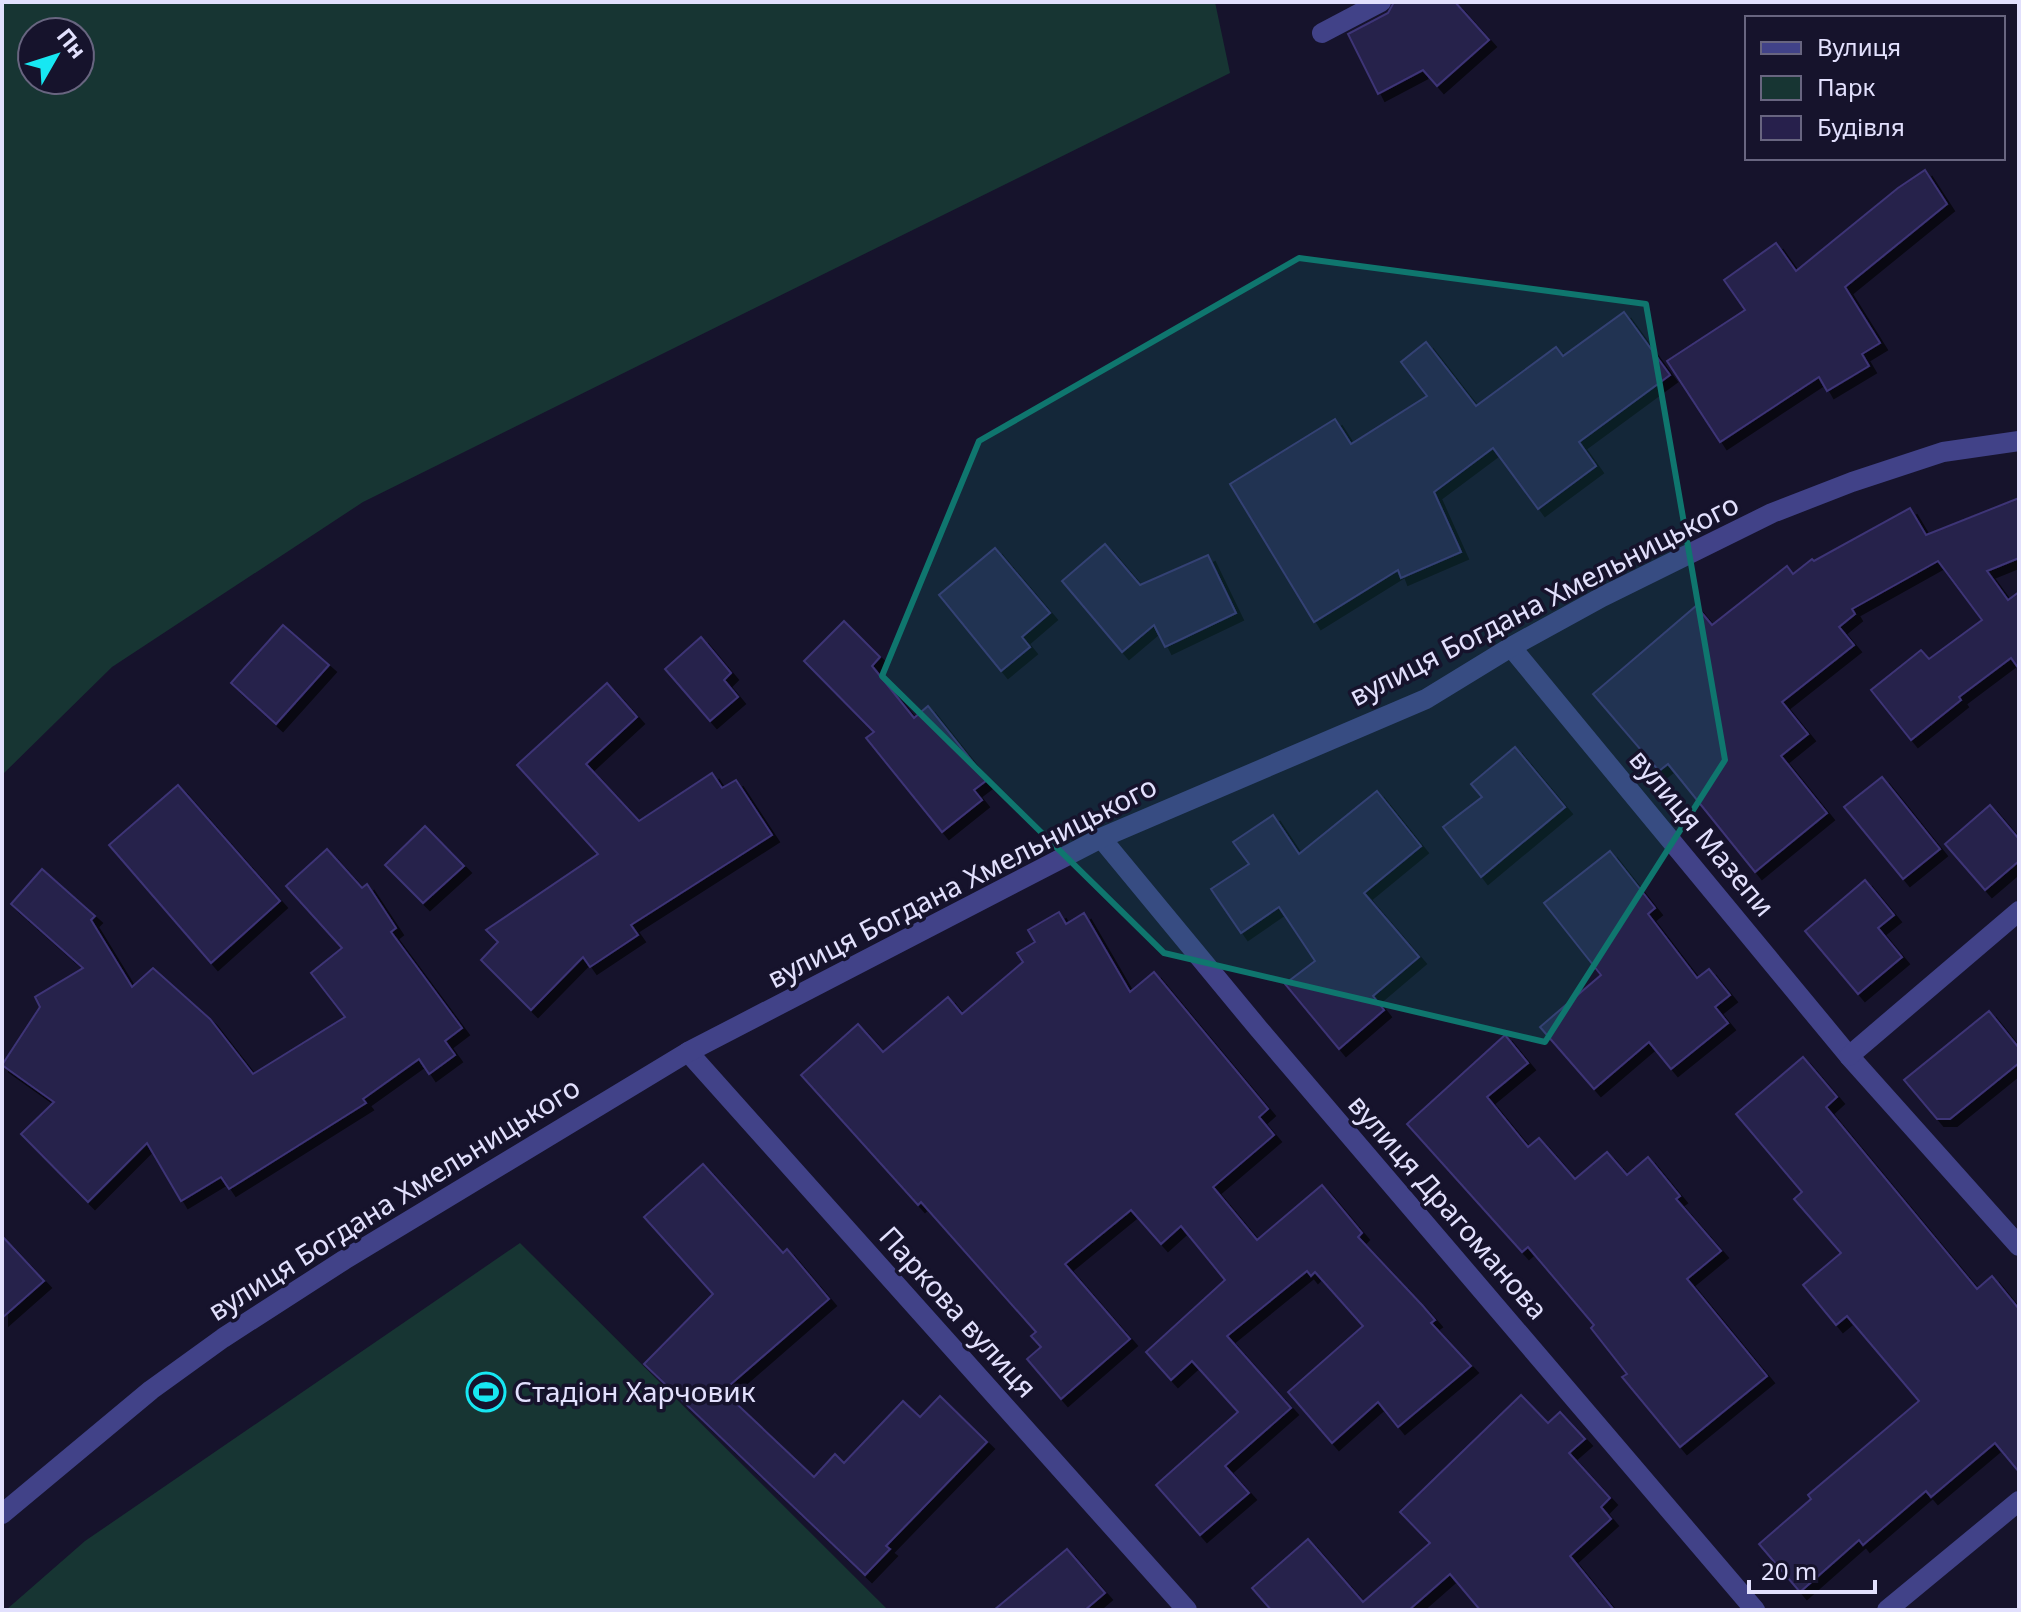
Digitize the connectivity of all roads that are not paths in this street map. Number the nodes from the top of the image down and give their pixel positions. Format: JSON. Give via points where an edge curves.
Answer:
{"nodes":[{"id":1,"x":1381,"y":2,"type":"edge"},
{"id":2,"x":1322,"y":33,"type":"dead end"},
{"id":3,"x":2019,"y":441,"type":"edge"},
{"id":4,"x":1511,"y":647,"type":"junction"},
{"id":5,"x":1101,"y":838,"type":"junction"},
{"id":6,"x":2019,"y":911,"type":"edge"},
{"id":7,"x":688,"y":1052,"type":"junction"},
{"id":8,"x":1849,"y":1056,"type":"junction"},
{"id":9,"x":2019,"y":1246,"type":"edge"},
{"id":10,"x":2019,"y":1501,"type":"edge"},
{"id":11,"x":2,"y":1514,"type":"edge"},
{"id":12,"x":1187,"y":1610,"type":"edge"},
{"id":13,"x":1755,"y":1610,"type":"edge"},
{"id":14,"x":1887,"y":1610,"type":"edge"}],
"edges":[{"from":1,"to":2,"type":"street"},
{"from":3,"to":4,"type":"street","name":"вулиця Богдана Хмельницького","via":[[1943,452],[1772,513]]},
{"from":4,"to":5,"type":"street","name":"вулиця Богдана Хмельницького","via":[[1426,699]]},
{"from":4,"to":8,"type":"street","name":"вулиця Мазепи"},
{"from":5,"to":7,"type":"street","name":"вулиця Богдана Хмельницького"},
{"from":5,"to":13,"type":"street","name":"вулиця Драгоманова"},
{"from":6,"to":8,"type":"street"},
{"from":7,"to":11,"type":"street","name":"вулиця Богдана Хмельницького","via":[[262,1311],[151,1390]]},
{"from":7,"to":12,"type":"street","name":"Паркова вулиця"},
{"from":8,"to":9,"type":"street","name":"вулиця Мазепи"},
{"from":10,"to":14,"type":"street"}]}
